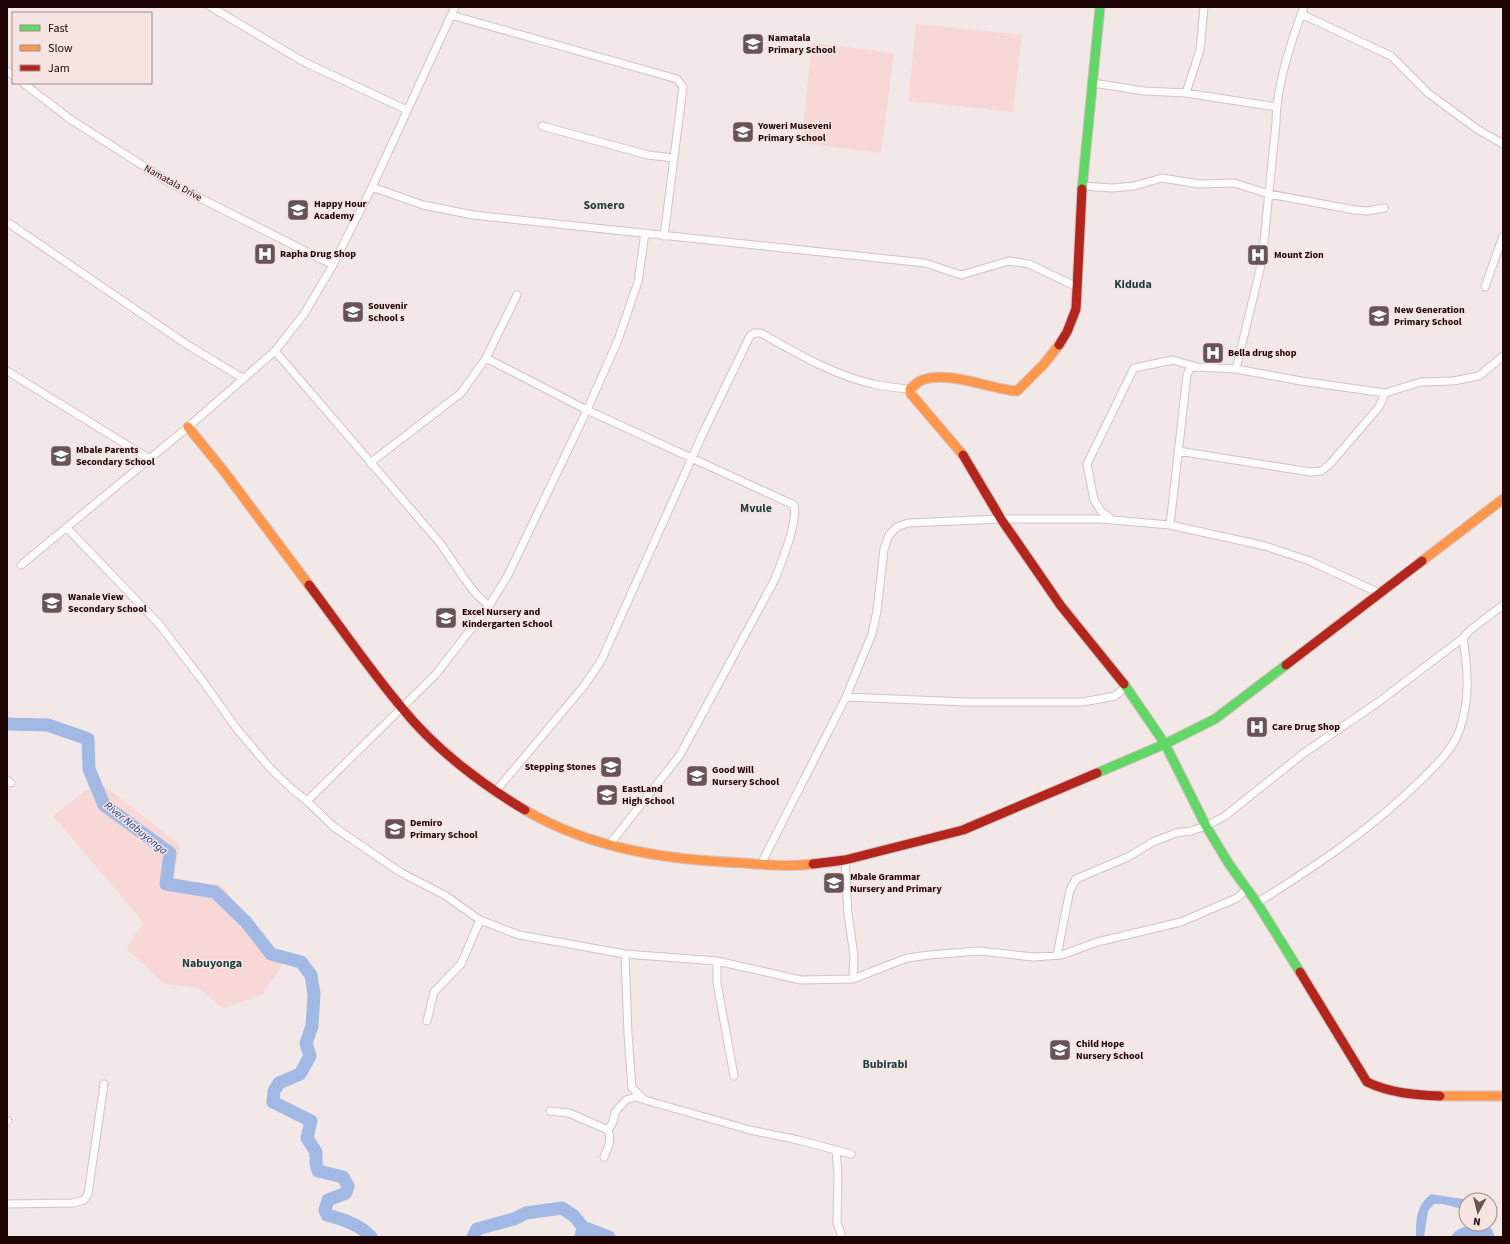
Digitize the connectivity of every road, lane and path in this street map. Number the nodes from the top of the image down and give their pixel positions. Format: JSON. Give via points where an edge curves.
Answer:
{"nodes":[{"id":1,"x":211,"y":7,"type":"edge"},
{"id":2,"x":455,"y":7,"type":"edge"},
{"id":3,"x":1100,"y":7,"type":"edge"},
{"id":4,"x":1204,"y":7,"type":"edge"},
{"id":5,"x":1302,"y":10,"type":"edge"},
{"id":6,"x":451,"y":15,"type":"junction"},
{"id":7,"x":1093,"y":83,"type":"junction"},
{"id":8,"x":24,"y":84,"type":"edge"},
{"id":9,"x":1186,"y":93,"type":"junction"},
{"id":10,"x":1276,"y":107,"type":"junction"},
{"id":11,"x":408,"y":110,"type":"junction"},
{"id":12,"x":542,"y":126,"type":"dead end"},
{"id":13,"x":1503,"y":144,"type":"edge"},
{"id":14,"x":674,"y":158,"type":"junction"},
{"id":15,"x":1082,"y":186,"type":"junction"},
{"id":16,"x":372,"y":187,"type":"junction"},
{"id":17,"x":1269,"y":194,"type":"junction"},
{"id":18,"x":1384,"y":208,"type":"dead end"},
{"id":19,"x":10,"y":224,"type":"dead end"},
{"id":20,"x":645,"y":233,"type":"junction"},
{"id":21,"x":664,"y":236,"type":"junction"},
{"id":22,"x":1503,"y":236,"type":"edge"},
{"id":23,"x":333,"y":265,"type":"junction"},
{"id":24,"x":1077,"y":287,"type":"junction"},
{"id":25,"x":1485,"y":287,"type":"dead end"},
{"id":26,"x":517,"y":295,"type":"dead end"},
{"id":27,"x":275,"y":351,"type":"junction"},
{"id":28,"x":1503,"y":356,"type":"edge"},
{"id":29,"x":486,"y":358,"type":"junction"},
{"id":30,"x":1199,"y":367,"type":"junction"},
{"id":31,"x":1236,"y":369,"type":"junction"},
{"id":32,"x":7,"y":370,"type":"edge"},
{"id":33,"x":244,"y":379,"type":"junction"},
{"id":34,"x":910,"y":389,"type":"junction"},
{"id":35,"x":1385,"y":393,"type":"junction"},
{"id":36,"x":587,"y":410,"type":"junction"},
{"id":37,"x":188,"y":427,"type":"junction"},
{"id":38,"x":1178,"y":451,"type":"junction"},
{"id":39,"x":148,"y":458,"type":"junction"},
{"id":40,"x":692,"y":458,"type":"junction"},
{"id":41,"x":370,"y":462,"type":"junction"},
{"id":42,"x":1502,"y":502,"type":"edge"},
{"id":43,"x":1001,"y":519,"type":"junction"},
{"id":44,"x":1113,"y":520,"type":"junction"},
{"id":45,"x":1170,"y":525,"type":"junction"},
{"id":46,"x":67,"y":528,"type":"junction"},
{"id":47,"x":21,"y":565,"type":"dead end"},
{"id":48,"x":1379,"y":592,"type":"junction"},
{"id":49,"x":1503,"y":605,"type":"edge"},
{"id":50,"x":489,"y":606,"type":"junction"},
{"id":51,"x":1463,"y":638,"type":"junction"},
{"id":52,"x":1126,"y":687,"type":"junction"},
{"id":53,"x":846,"y":697,"type":"junction"},
{"id":54,"x":402,"y":709,"type":"junction"},
{"id":55,"x":1165,"y":744,"type":"junction"},
{"id":56,"x":496,"y":792,"type":"junction"},
{"id":57,"x":307,"y":801,"type":"junction"},
{"id":58,"x":1206,"y":826,"type":"junction"},
{"id":59,"x":609,"y":845,"type":"junction"},
{"id":60,"x":844,"y":860,"type":"junction"},
{"id":61,"x":761,"y":864,"type":"junction"},
{"id":62,"x":1247,"y":889,"type":"junction"},
{"id":63,"x":1257,"y":903,"type":"junction"},
{"id":64,"x":480,"y":920,"type":"junction"},
{"id":65,"x":625,"y":954,"type":"junction"},
{"id":66,"x":1057,"y":955,"type":"junction"},
{"id":67,"x":717,"y":961,"type":"junction"},
{"id":68,"x":853,"y":979,"type":"junction"},
{"id":69,"x":427,"y":1021,"type":"dead end"},
{"id":70,"x":734,"y":1076,"type":"dead end"},
{"id":71,"x":104,"y":1084,"type":"dead end"},
{"id":72,"x":1503,"y":1096,"type":"edge"},
{"id":73,"x":646,"y":1100,"type":"junction"},
{"id":74,"x":550,"y":1111,"type":"dead end"},
{"id":75,"x":608,"y":1130,"type":"junction"},
{"id":76,"x":836,"y":1150,"type":"junction"},
{"id":77,"x":851,"y":1154,"type":"dead end"},
{"id":78,"x":604,"y":1157,"type":"dead end"},
{"id":79,"x":7,"y":1204,"type":"edge"},
{"id":80,"x":842,"y":1234,"type":"dead end"}],
"edges":[{"from":1,"to":11,"type":"street","via":[[304,62]]},
{"from":2,"to":6,"type":"street"},
{"from":3,"to":7,"type":"street"},
{"from":4,"to":9,"type":"street","via":[[1200,50]]},
{"from":5,"to":10,"type":"street"},
{"from":5,"to":13,"type":"street","via":[[1391,56],[1428,93]]},
{"from":6,"to":11,"type":"street"},
{"from":6,"to":14,"type":"street","via":[[677,79],[683,87]]},
{"from":7,"to":9,"type":"street","via":[[1144,91]]},
{"from":7,"to":15,"type":"street"},
{"from":8,"to":23,"type":"street","name":"Namatala Drive","via":[[70,119],[170,183]]},
{"from":9,"to":10,"type":"street"},
{"from":10,"to":17,"type":"street"},
{"from":11,"to":16,"type":"street"},
{"from":12,"to":14,"type":"street","via":[[648,155]]},
{"from":14,"to":21,"type":"street"},
{"from":15,"to":17,"type":"street","via":[[1134,186],[1162,178],[1199,184],[1234,183]]},
{"from":15,"to":24,"type":"street"},
{"from":16,"to":20,"type":"street","via":[[423,205],[473,215]]},
{"from":16,"to":23,"type":"street"},
{"from":17,"to":18,"type":"street","via":[[1355,210]]},
{"from":17,"to":31,"type":"street","via":[[1262,261]]},
{"from":19,"to":33,"type":"street","via":[[186,344]]},
{"from":20,"to":21,"type":"street"},
{"from":20,"to":36,"type":"street","via":[[638,282],[618,340]]},
{"from":21,"to":24,"type":"street","via":[[925,263],[961,275],[1009,261],[1029,264]]},
{"from":22,"to":25,"type":"street"},
{"from":23,"to":27,"type":"street","via":[[304,314]]},
{"from":24,"to":34,"type":"street","via":[[1076,309],[1060,343],[1017,391],[1005,391],[952,378],[929,379]]},
{"from":26,"to":29,"type":"street"},
{"from":27,"to":33,"type":"street"},
{"from":27,"to":41,"type":"street"},
{"from":28,"to":35,"type":"street","via":[[1479,376],[1453,381],[1421,382]]},
{"from":29,"to":36,"type":"street"},
{"from":29,"to":41,"type":"street","via":[[461,393]]},
{"from":30,"to":31,"type":"street"},
{"from":30,"to":38,"type":"street","via":[[1190,368],[1187,375]]},
{"from":30,"to":44,"type":"street","via":[[1173,360],[1134,368],[1087,464],[1094,500],[1101,511]]},
{"from":31,"to":35,"type":"street"},
{"from":32,"to":39,"type":"street"},
{"from":33,"to":37,"type":"street"},
{"from":34,"to":40,"type":"street","via":[[874,385],[849,377],[761,333],[754,332]]},
{"from":34,"to":43,"type":"street","via":[[911,394],[962,454]]},
{"from":35,"to":38,"type":"street","via":[[1379,407],[1321,471],[1310,472]]},
{"from":36,"to":40,"type":"street"},
{"from":36,"to":50,"type":"street","via":[[508,575]]},
{"from":37,"to":39,"type":"street"},
{"from":37,"to":54,"type":"street"},
{"from":38,"to":45,"type":"street"},
{"from":39,"to":46,"type":"street"},
{"from":40,"to":56,"type":"street","via":[[601,661],[584,686]]},
{"from":40,"to":59,"type":"street","via":[[794,505],[795,513],[774,581],[680,756]]},
{"from":41,"to":50,"type":"street","via":[[440,543],[468,584]]},
{"from":42,"to":48,"type":"street"},
{"from":43,"to":44,"type":"street"},
{"from":43,"to":52,"type":"street","via":[[1061,606]]},
{"from":43,"to":53,"type":"street","via":[[908,523],[897,527],[889,535],[884,549],[872,634]]},
{"from":44,"to":45,"type":"street"},
{"from":45,"to":48,"type":"street","via":[[1265,546],[1310,561]]},
{"from":46,"to":47,"type":"street"},
{"from":46,"to":57,"type":"street","via":[[159,624],[237,729],[270,768]]},
{"from":48,"to":55,"type":"street","via":[[1215,719]]},
{"from":49,"to":51,"type":"street"},
{"from":50,"to":54,"type":"street","via":[[436,674]]},
{"from":51,"to":58,"type":"street","via":[[1377,703],[1304,753],[1225,816]]},
{"from":51,"to":63,"type":"street","via":[[1468,683],[1465,711],[1460,730],[1447,754],[1391,810],[1367,829],[1320,864]]},
{"from":52,"to":53,"type":"street","via":[[1115,696],[1083,702],[965,702]]},
{"from":52,"to":55,"type":"street"},
{"from":53,"to":61,"type":"street"},
{"from":54,"to":56,"type":"street","via":[[433,741]]},
{"from":54,"to":57,"type":"street"},
{"from":55,"to":58,"type":"street"},
{"from":55,"to":60,"type":"street","via":[[962,830]]},
{"from":56,"to":59,"type":"street","via":[[549,824]]},
{"from":57,"to":64,"type":"street","via":[[334,827],[400,872],[446,896]]},
{"from":58,"to":62,"type":"street"},
{"from":58,"to":66,"type":"street","via":[[1153,842],[1128,857],[1076,879],[1070,890]]},
{"from":59,"to":61,"type":"street","via":[[644,854]]},
{"from":60,"to":61,"type":"street","via":[[798,866]]},
{"from":60,"to":68,"type":"street","via":[[854,956]]},
{"from":62,"to":63,"type":"street"},
{"from":62,"to":66,"type":"street","via":[[1237,898],[1181,922],[1097,942]]},
{"from":63,"to":72,"type":"street","via":[[1367,1082],[1389,1091],[1477,1097]]},
{"from":64,"to":65,"type":"street","via":[[519,935]]},
{"from":64,"to":69,"type":"street","via":[[461,964],[434,992]]},
{"from":65,"to":67,"type":"street"},
{"from":65,"to":73,"type":"street","via":[[632,1088]]},
{"from":66,"to":68,"type":"street","via":[[1026,956],[979,951],[929,955],[907,958]]},
{"from":67,"to":68,"type":"street","via":[[801,980]]},
{"from":67,"to":70,"type":"street","via":[[717,983]]},
{"from":71,"to":79,"type":"street","via":[[88,1194],[84,1200],[73,1203]]},
{"from":73,"to":75,"type":"street","via":[[635,1097],[626,1100],[615,1112]]},
{"from":73,"to":76,"type":"street","via":[[750,1130]]},
{"from":74,"to":75,"type":"street","via":[[569,1113]]},
{"from":75,"to":78,"type":"street","via":[[609,1146]]},
{"from":76,"to":77,"type":"street"},
{"from":76,"to":80,"type":"street","via":[[837,1223]]}]}
